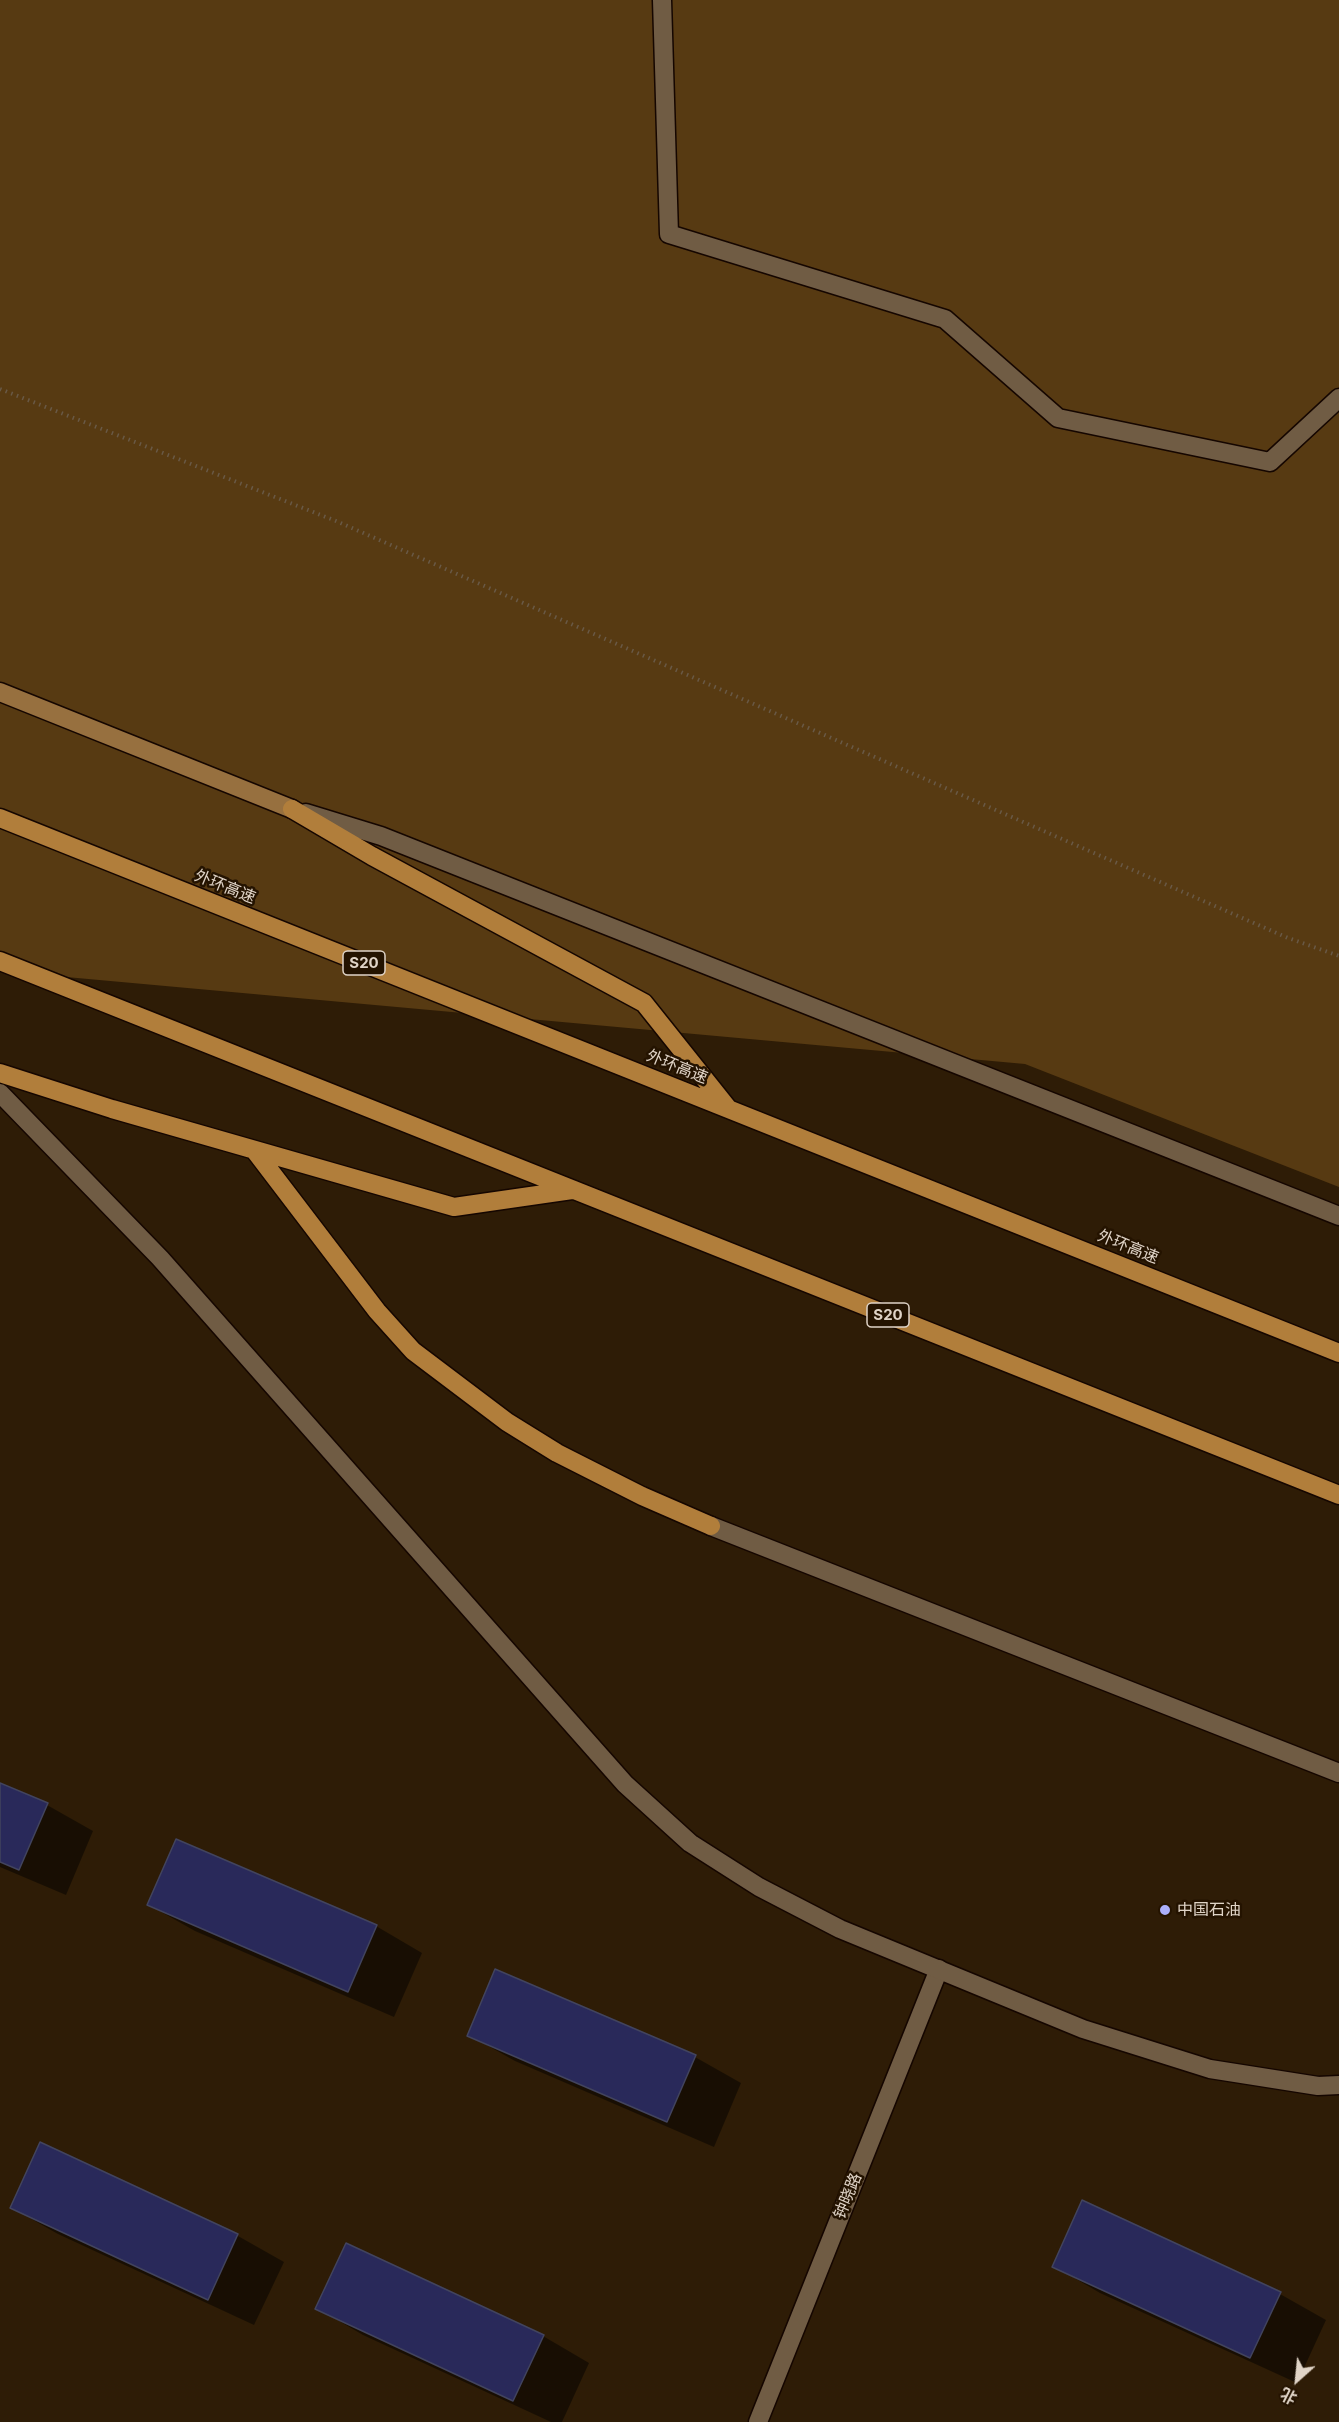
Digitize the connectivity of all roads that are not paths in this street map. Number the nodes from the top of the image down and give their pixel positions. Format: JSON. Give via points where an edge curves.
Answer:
{"nodes":[{"id":1,"x":663,"y":0,"type":"edge"},
{"id":2,"x":1339,"y":398,"type":"edge"},
{"id":3,"x":0,"y":692,"type":"edge"},
{"id":4,"x":292,"y":809,"type":"junction"},
{"id":5,"x":0,"y":818,"type":"edge"},
{"id":6,"x":0,"y":961,"type":"edge"},
{"id":7,"x":0,"y":1073,"type":"edge"},
{"id":8,"x":0,"y":1093,"type":"edge"},
{"id":9,"x":728,"y":1109,"type":"junction"},
{"id":10,"x":255,"y":1151,"type":"junction"},
{"id":11,"x":574,"y":1190,"type":"junction"},
{"id":12,"x":1339,"y":1216,"type":"edge"},
{"id":13,"x":1339,"y":1353,"type":"edge"},
{"id":14,"x":1339,"y":1495,"type":"edge"},
{"id":15,"x":711,"y":1526,"type":"joint"},
{"id":16,"x":1339,"y":1773,"type":"edge"},
{"id":17,"x":939,"y":1969,"type":"junction"},
{"id":18,"x":1339,"y":2085,"type":"edge"},
{"id":19,"x":758,"y":2422,"type":"edge"}],
"edges":[{"from":1,"to":2,"type":"main road","via":[[669,234],[945,319],[1058,418],[1270,462]]},
{"from":3,"to":4,"type":"main road"},
{"from":4,"to":9,"type":"highway","via":[[644,1003]]},
{"from":4,"to":12,"type":"main road","via":[[381,836]]},
{"from":5,"to":9,"type":"highway","name":"外环高速","number":"S20"},
{"from":6,"to":11,"type":"highway","number":"S20"},
{"from":7,"to":10,"type":"highway"},
{"from":8,"to":17,"type":"main road","via":[[160,1258],[625,1784],[690,1843],[759,1887],[840,1929]]},
{"from":9,"to":13,"type":"highway","name":"外环高速","number":"S20"},
{"from":10,"to":11,"type":"highway","via":[[454,1207]]},
{"from":10,"to":15,"type":"highway","via":[[377,1311],[413,1351],[507,1422],[557,1453]]},
{"from":11,"to":14,"type":"highway","number":"S20"},
{"from":15,"to":16,"type":"main road"},
{"from":17,"to":18,"type":"main road","via":[[1083,2029],[1209,2069],[1318,2086]]},
{"from":17,"to":19,"type":"main road","name":"钟晓路"}]}
